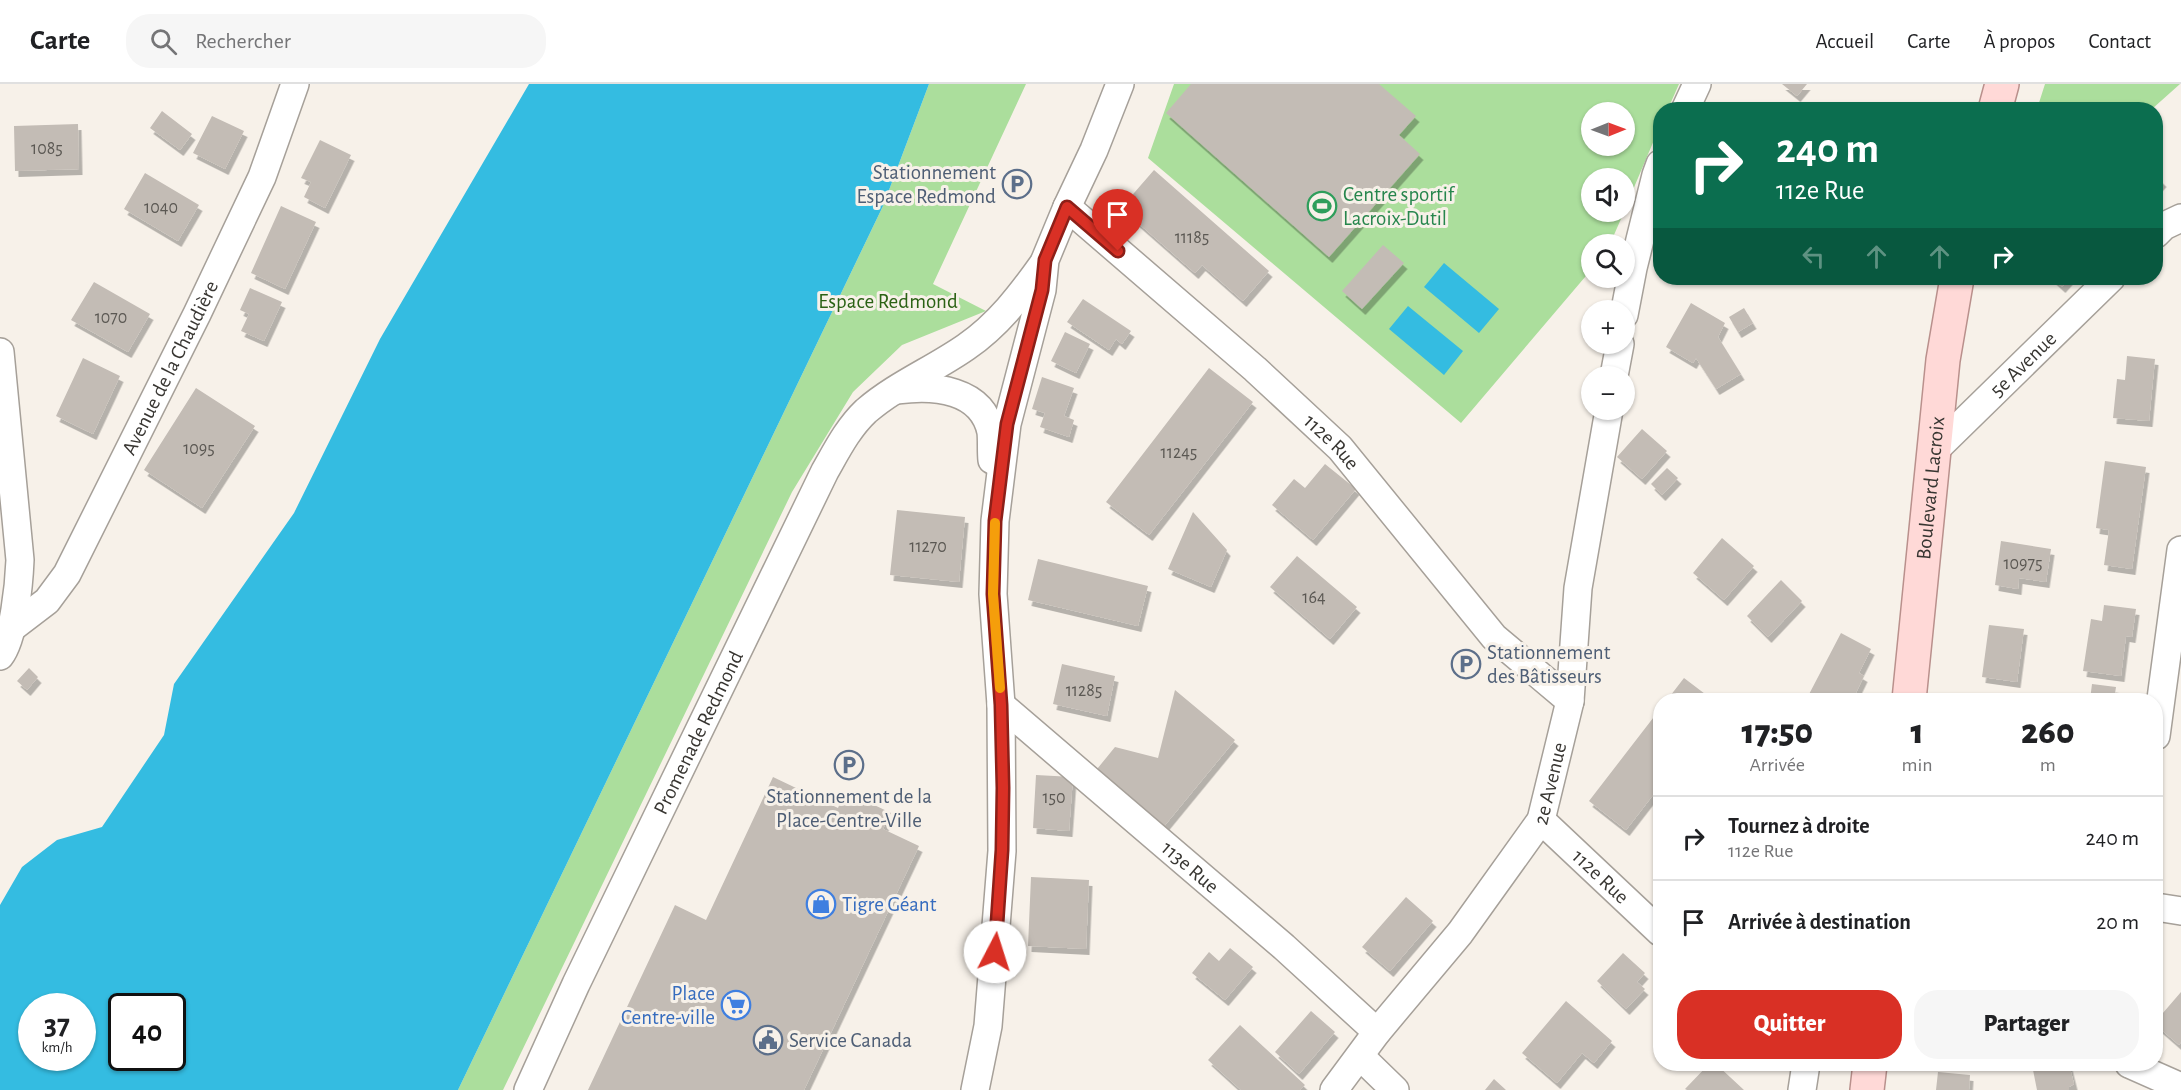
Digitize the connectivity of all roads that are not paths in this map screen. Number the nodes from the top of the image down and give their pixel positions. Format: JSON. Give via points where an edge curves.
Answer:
{"nodes":[{"id":1,"x":295,"y":84,"type":"edge"},
{"id":2,"x":1120,"y":84,"type":"edge"},
{"id":3,"x":1697,"y":84,"type":"edge"},
{"id":4,"x":2002,"y":84,"type":"edge"},
{"id":5,"x":1689,"y":102,"type":"edge"},
{"id":6,"x":1997,"y":102,"type":"edge"},
{"id":7,"x":1653,"y":187,"type":"edge"},
{"id":8,"x":1067,"y":207,"type":"junction"},
{"id":9,"x":2181,"y":218,"type":"edge"},
{"id":10,"x":2163,"y":227,"type":"edge"},
{"id":11,"x":1045,"y":260,"type":"junction"},
{"id":12,"x":1956,"y":285,"type":"edge"},
{"id":13,"x":2104,"y":285,"type":"edge"},
{"id":14,"x":1627,"y":300,"type":"edge"},
{"id":15,"x":0,"y":351,"type":"edge"},
{"id":16,"x":893,"y":390,"type":"junction"},
{"id":17,"x":1606,"y":420,"type":"edge"},
{"id":18,"x":1935,"y":450,"type":"junction"},
{"id":19,"x":4,"y":455,"type":"edge"},
{"id":20,"x":995,"y":521,"type":"junction"},
{"id":21,"x":2181,"y":550,"type":"edge"},
{"id":22,"x":9,"y":630,"type":"junction"},
{"id":23,"x":0,"y":656,"type":"edge"},
{"id":24,"x":1910,"y":693,"type":"edge"},
{"id":25,"x":2162,"y":693,"type":"edge"},
{"id":26,"x":1570,"y":701,"type":"junction"},
{"id":27,"x":1001,"y":705,"type":"junction"},
{"id":28,"x":1541,"y":820,"type":"junction"},
{"id":29,"x":2163,"y":908,"type":"edge"},
{"id":30,"x":2181,"y":911,"type":"edge"},
{"id":31,"x":1653,"y":925,"type":"edge"},
{"id":32,"x":1377,"y":1032,"type":"junction"},
{"id":33,"x":1360,"y":1056,"type":"junction"},
{"id":34,"x":1805,"y":1071,"type":"edge"},
{"id":35,"x":1869,"y":1071,"type":"edge"},
{"id":36,"x":2144,"y":1071,"type":"edge"},
{"id":37,"x":2181,"y":1087,"type":"edge"},
{"id":38,"x":528,"y":1090,"type":"edge"},
{"id":39,"x":975,"y":1090,"type":"edge"},
{"id":40,"x":1334,"y":1090,"type":"edge"},
{"id":41,"x":1395,"y":1090,"type":"edge"},
{"id":42,"x":1803,"y":1090,"type":"edge"},
{"id":43,"x":1867,"y":1090,"type":"edge"}],
"edges":[{"from":1,"to":22,"type":"street","name":"Avenue de la Chaudière","via":[[262,177],[67,574],[47,601]]},
{"from":2,"to":8,"type":"street"},
{"from":3,"to":5,"type":"street"},
{"from":4,"to":6,"type":"main road"},
{"from":7,"to":14,"type":"street"},
{"from":8,"to":11,"type":"street"},
{"from":8,"to":26,"type":"street","name":"112e Rue","via":[[1340,448],[1494,637]]},
{"from":9,"to":10,"type":"street"},
{"from":11,"to":16,"type":"street","name":"Promenade Redmond","via":[[1015,303],[990,327],[967,346]]},
{"from":11,"to":20,"type":"street","via":[[1042,290],[1007,424]]},
{"from":12,"to":18,"type":"main road","name":"Boulevard Lacroix","via":[[1942,360]]},
{"from":13,"to":18,"type":"street","name":"5e Avenue"},
{"from":15,"to":19,"type":"street"},
{"from":16,"to":20,"type":"street","via":[[946,390],[970,398],[982,411],[991,431]]},
{"from":16,"to":38,"type":"street","name":"Promenade Redmond","via":[[865,412],[844,437],[825,471]]},
{"from":17,"to":26,"type":"street","name":"2e Avenue","via":[[1578,588]]},
{"from":18,"to":24,"type":"main road","name":"Boulevard Lacroix"},
{"from":19,"to":22,"type":"street","via":[[20,560],[19,586]]},
{"from":20,"to":27,"type":"street","via":[[993,594]]},
{"from":21,"to":25,"type":"street"},
{"from":22,"to":23,"type":"street"},
{"from":26,"to":28,"type":"street","name":"2e Avenue"},
{"from":27,"to":32,"type":"street","name":"113e Rue","via":[[1284,946]]},
{"from":27,"to":39,"type":"street","via":[[1002,850],[997,934],[988,1026]]},
{"from":28,"to":31,"type":"street","name":"112e Rue"},
{"from":28,"to":32,"type":"street","name":"2e Avenue","via":[[1460,933]]},
{"from":29,"to":30,"type":"street"},
{"from":32,"to":33,"type":"street","name":"2e Avenue"},
{"from":33,"to":40,"type":"street","name":"2e Avenue"},
{"from":33,"to":41,"type":"street"},
{"from":34,"to":42,"type":"street"},
{"from":35,"to":43,"type":"main road"},
{"from":36,"to":37,"type":"street"}]}
